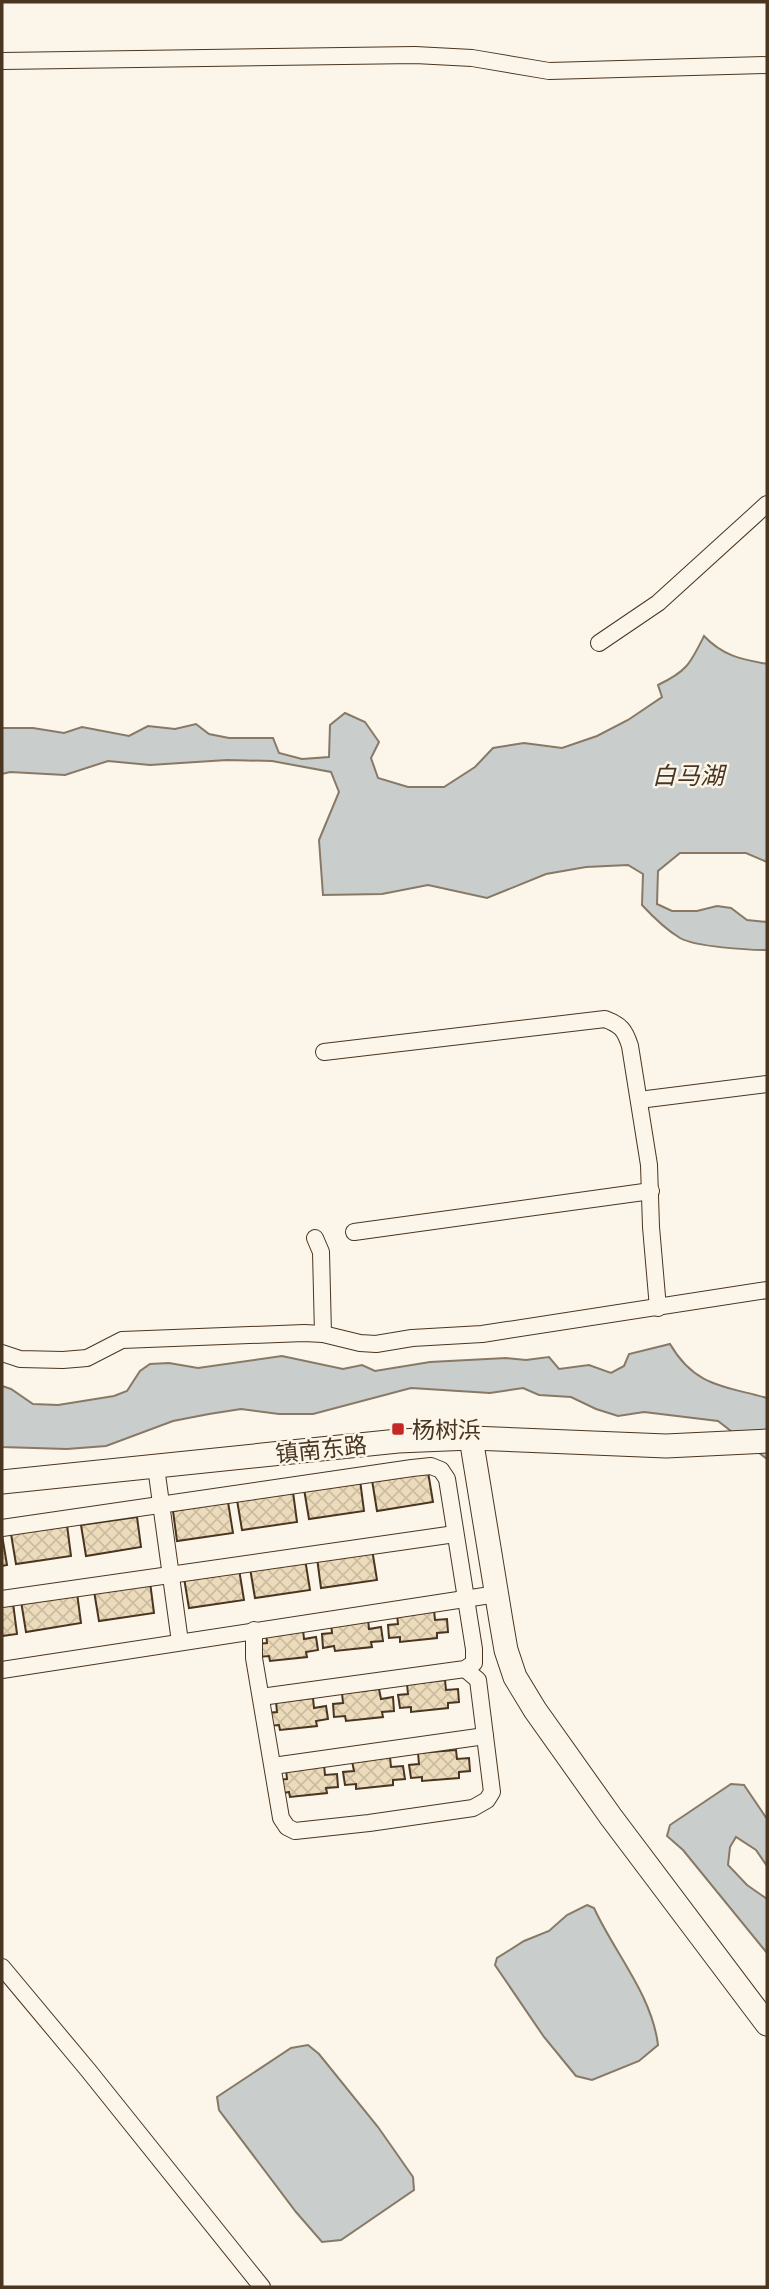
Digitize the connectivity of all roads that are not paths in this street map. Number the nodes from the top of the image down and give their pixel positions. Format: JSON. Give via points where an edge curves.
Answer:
{"nodes":[{"id":1,"x":2,"y":61,"type":"edge"},
{"id":2,"x":767,"y":65,"type":"edge"},
{"id":3,"x":767,"y":504,"type":"edge"},
{"id":4,"x":599,"y":643,"type":"dead end"},
{"id":5,"x":324,"y":1052,"type":"dead end"},
{"id":6,"x":767,"y":1084,"type":"edge"},
{"id":7,"x":639,"y":1100,"type":"junction"},
{"id":8,"x":650,"y":1191,"type":"junction"},
{"id":9,"x":354,"y":1232,"type":"dead end"},
{"id":10,"x":315,"y":1238,"type":"dead end"},
{"id":11,"x":767,"y":1290,"type":"edge"},
{"id":12,"x":658,"y":1308,"type":"junction"},
{"id":13,"x":323,"y":1334,"type":"junction"},
{"id":14,"x":2,"y":1353,"type":"edge"},
{"id":15,"x":471,"y":1438,"type":"junction"},
{"id":16,"x":767,"y":1441,"type":"edge"},
{"id":17,"x":156,"y":1467,"type":"junction"},
{"id":18,"x":2,"y":1482,"type":"edge"},
{"id":19,"x":161,"y":1505,"type":"junction"},
{"id":20,"x":2,"y":1528,"type":"edge"},
{"id":21,"x":455,"y":1534,"type":"junction"},
{"id":22,"x":171,"y":1575,"type":"junction"},
{"id":23,"x":496,"y":1594,"type":"junction"},
{"id":24,"x":2,"y":1599,"type":"edge"},
{"id":25,"x":466,"y":1599,"type":"junction"},
{"id":26,"x":254,"y":1630,"type":"junction"},
{"id":27,"x":180,"y":1642,"type":"junction"},
{"id":28,"x":465,"y":1669,"type":"junction"},
{"id":29,"x":2,"y":1670,"type":"edge"},
{"id":30,"x":261,"y":1697,"type":"junction"},
{"id":31,"x":485,"y":1736,"type":"junction"},
{"id":32,"x":273,"y":1766,"type":"junction"},
{"id":33,"x":2,"y":1967,"type":"edge"},
{"id":34,"x":767,"y":2024,"type":"edge"},
{"id":35,"x":262,"y":2287,"type":"edge"}],
"edges":[{"from":1,"to":2,"type":"street","via":[[415,55],[472,58],[549,71]]},
{"from":3,"to":4,"type":"street","via":[[658,603]]},
{"from":5,"to":7,"type":"street","via":[[605,1019],[625,1031]]},
{"from":6,"to":7,"type":"street"},
{"from":7,"to":8,"type":"street"},
{"from":8,"to":9,"type":"street"},
{"from":8,"to":12,"type":"street"},
{"from":10,"to":13,"type":"street","via":[[321,1252]]},
{"from":11,"to":12,"type":"street"},
{"from":12,"to":13,"type":"street","via":[[482,1334],[376,1344]]},
{"from":13,"to":14,"type":"street","via":[[122,1340],[88,1358],[63,1360],[19,1359]]},
{"from":15,"to":16,"type":"street","name":"镇南东路","via":[[666,1446]]},
{"from":15,"to":17,"type":"street","name":"镇南东路"},
{"from":15,"to":23,"type":"street"},
{"from":17,"to":18,"type":"street","name":"镇南东路"},
{"from":17,"to":19,"type":"street"},
{"from":19,"to":20,"type":"street"},
{"from":19,"to":21,"type":"street","via":[[431,1466],[447,1479]]},
{"from":19,"to":22,"type":"street"},
{"from":21,"to":22,"type":"street"},
{"from":21,"to":25,"type":"street"},
{"from":22,"to":24,"type":"street"},
{"from":22,"to":27,"type":"street"},
{"from":23,"to":25,"type":"street"},
{"from":23,"to":34,"type":"street","via":[[515,1677],[535,1710]]},
{"from":25,"to":26,"type":"street"},
{"from":25,"to":28,"type":"street","via":[[474,1663]]},
{"from":26,"to":27,"type":"street"},
{"from":26,"to":30,"type":"street"},
{"from":27,"to":29,"type":"street"},
{"from":28,"to":30,"type":"street"},
{"from":28,"to":31,"type":"street","via":[[478,1680]]},
{"from":30,"to":32,"type":"street"},
{"from":31,"to":32,"type":"street"},
{"from":31,"to":32,"type":"street","via":[[492,1792],[487,1800],[473,1808],[369,1824],[295,1831],[287,1827],[281,1818]]},
{"from":33,"to":35,"type":"street"}]}
